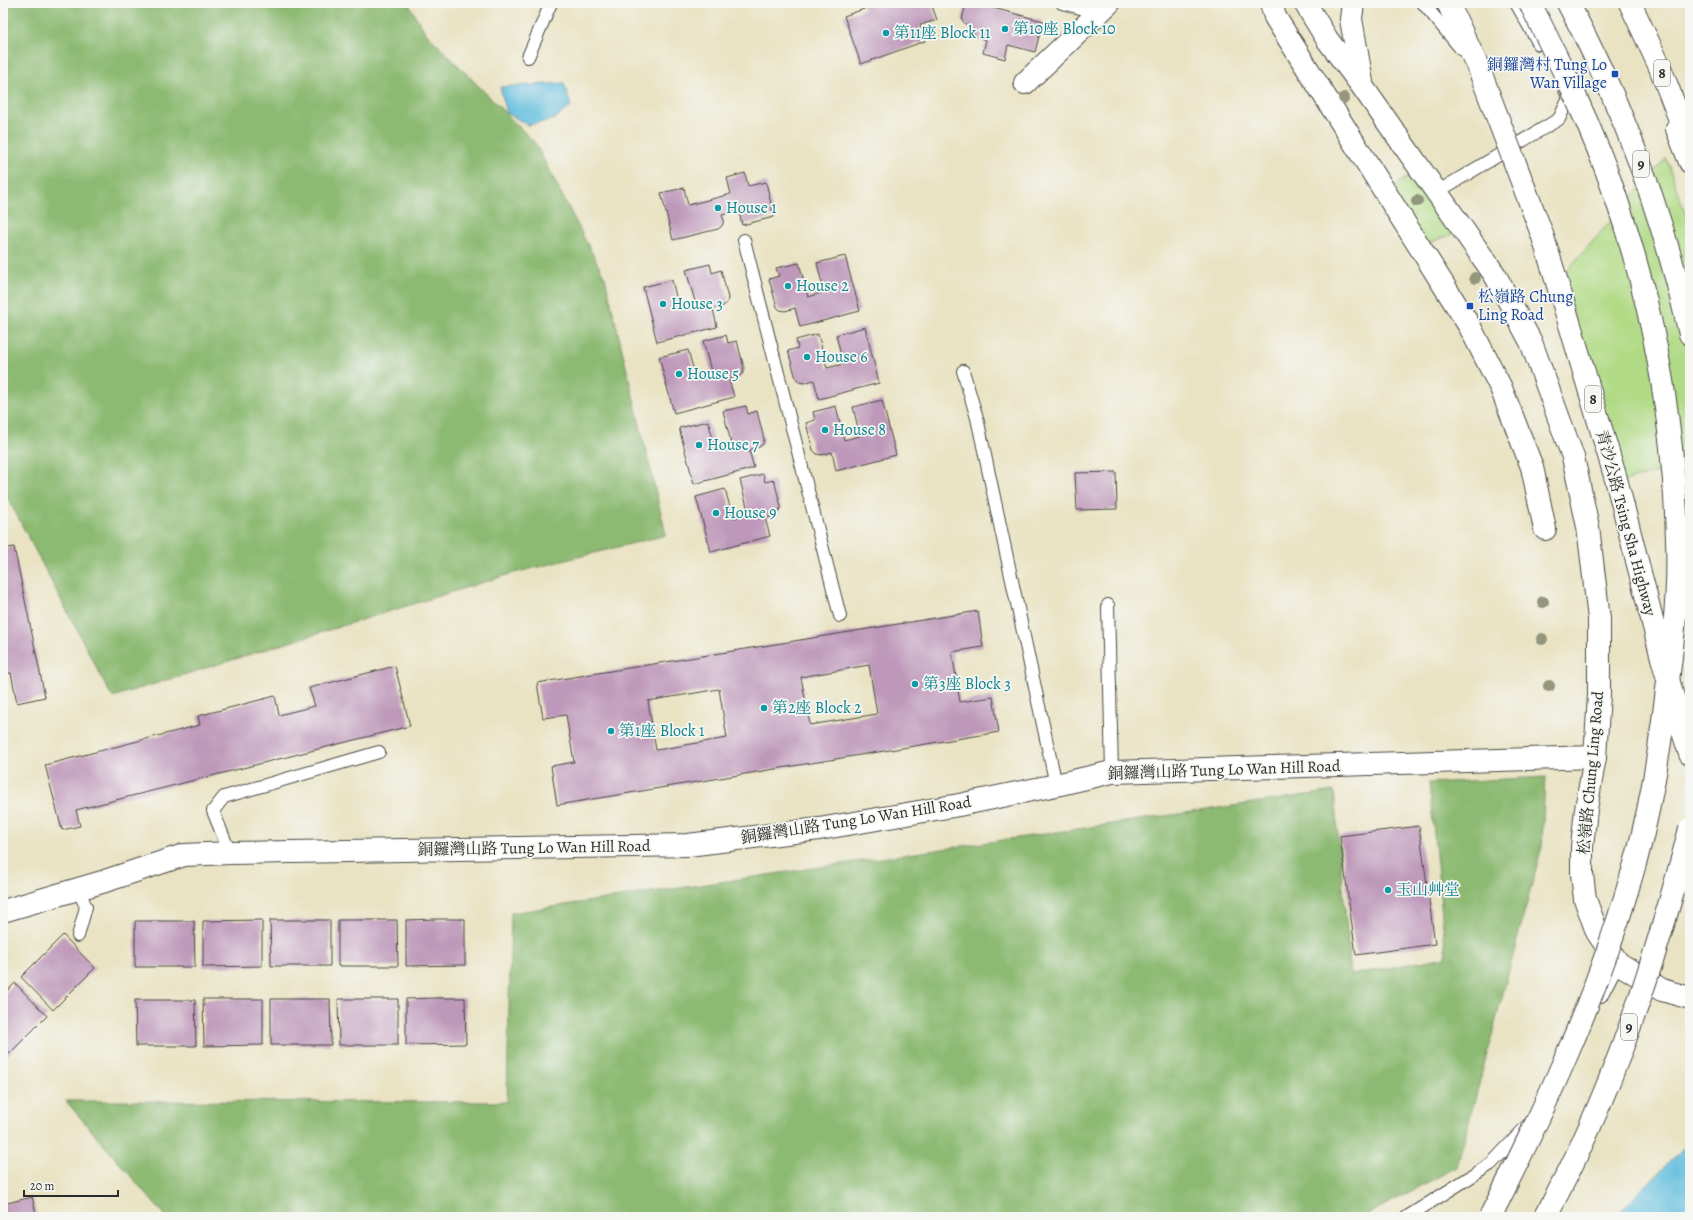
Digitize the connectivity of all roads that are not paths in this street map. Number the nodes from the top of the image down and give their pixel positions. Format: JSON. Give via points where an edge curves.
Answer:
{"nodes":[{"id":1,"x":551,"y":3,"type":"edge"},
{"id":2,"x":1062,"y":3,"type":"edge"},
{"id":3,"x":1271,"y":3,"type":"edge"},
{"id":4,"x":1304,"y":3,"type":"edge"},
{"id":5,"x":1353,"y":3,"type":"edge"},
{"id":6,"x":1424,"y":3,"type":"edge"},
{"id":7,"x":1448,"y":3,"type":"edge"},
{"id":8,"x":1516,"y":3,"type":"edge"},
{"id":9,"x":1530,"y":3,"type":"edge"},
{"id":10,"x":1568,"y":3,"type":"edge"},
{"id":11,"x":1618,"y":3,"type":"edge"},
{"id":12,"x":1630,"y":3,"type":"edge"},
{"id":13,"x":1104,"y":8,"type":"edge"},
{"id":14,"x":528,"y":57,"type":"dead end"},
{"id":15,"x":1479,"y":69,"type":"junction"},
{"id":16,"x":1025,"y":83,"type":"dead end"},
{"id":17,"x":1362,"y":86,"type":"junction"},
{"id":18,"x":1690,"y":146,"type":"edge"},
{"id":19,"x":1690,"y":162,"type":"edge"},
{"id":20,"x":1437,"y":192,"type":"junction"},
{"id":21,"x":744,"y":240,"type":"dead end"},
{"id":22,"x":1690,"y":334,"type":"edge"},
{"id":23,"x":963,"y":371,"type":"dead end"},
{"id":24,"x":1545,"y":529,"type":"dead end"},
{"id":25,"x":1108,"y":605,"type":"dead end"},
{"id":26,"x":840,"y":616,"type":"dead end"},
{"id":27,"x":379,"y":752,"type":"dead end"},
{"id":28,"x":1690,"y":754,"type":"edge"},
{"id":29,"x":1595,"y":757,"type":"junction"},
{"id":30,"x":1112,"y":772,"type":"junction"},
{"id":31,"x":1056,"y":785,"type":"junction"},
{"id":32,"x":1690,"y":829,"type":"edge"},
{"id":33,"x":230,"y":853,"type":"junction"},
{"id":34,"x":78,"y":889,"type":"junction"},
{"id":35,"x":3,"y":911,"type":"edge"},
{"id":36,"x":78,"y":936,"type":"dead end"},
{"id":37,"x":1618,"y":962,"type":"junction"},
{"id":38,"x":1690,"y":998,"type":"edge"},
{"id":39,"x":1407,"y":1217,"type":"edge"},
{"id":40,"x":1490,"y":1217,"type":"edge"},
{"id":41,"x":1545,"y":1217,"type":"edge"}],
"edges":[{"from":1,"to":14,"type":"lane"},
{"from":2,"to":13,"type":"lane"},
{"from":3,"to":24,"type":"main road","via":[[1275,17],[1470,327],[1501,388],[1532,467]]},
{"from":4,"to":17,"type":"main road"},
{"from":5,"to":17,"type":"main road","name":"松嶺路 Chung Ling Road","via":[[1351,19]]},
{"from":6,"to":15,"type":"lane"},
{"from":7,"to":15,"type":"main road","name":"青沙公路 Tsing Sha Highway","number":"8"},
{"from":8,"to":20,"type":"lane","via":[[1569,98],[1559,119]]},
{"from":9,"to":40,"type":"main road","number":"9","bridge":true,"via":[[1601,156],[1616,196],[1641,285],[1670,438],[1678,543],[1672,650],[1659,753],[1650,806],[1630,881],[1583,1015],[1528,1142]]},
{"from":10,"to":22,"type":"main road","number":"9","via":[[1627,126],[1671,256]]},
{"from":11,"to":19,"type":"main road","via":[[1652,68]]},
{"from":12,"to":18,"type":"main road","number":"8","via":[[1659,65]]},
{"from":13,"to":16,"type":"main road"},
{"from":15,"to":28,"type":"main road","name":"青沙公路 Tsing Sha Highway","number":"8","bridge":true,"via":[[1556,276],[1616,479],[1662,658]]},
{"from":17,"to":20,"type":"main road","name":"松嶺路 Chung Ling Road"},
{"from":20,"to":29,"type":"main road","name":"松嶺路 Chung Ling Road","via":[[1495,275],[1531,342],[1573,458],[1588,527],[1599,619],[1599,695]]},
{"from":21,"to":26,"type":"lane"},
{"from":23,"to":31,"type":"lane","via":[[977,418]]},
{"from":25,"to":30,"type":"lane"},
{"from":27,"to":33,"type":"lane","via":[[224,797],[214,811]]},
{"from":29,"to":30,"type":"main road","name":"銅鑼灣山路 Tung Lo Wan Hill Road"},
{"from":29,"to":37,"type":"main road","name":"松嶺路 Chung Ling Road","via":[[1586,809],[1582,874],[1585,899],[1597,932]]},
{"from":30,"to":31,"type":"main road","name":"銅鑼灣山路 Tung Lo Wan Hill Road"},
{"from":31,"to":33,"type":"main road","name":"銅鑼灣山路 Tung Lo Wan Hill Road","via":[[819,829],[688,845]]},
{"from":32,"to":41,"type":"main road","number":"9","bridge":true,"via":[[1654,956],[1623,1043],[1595,1116]]},
{"from":33,"to":34,"type":"main road","name":"銅鑼灣山路 Tung Lo Wan Hill Road","via":[[184,856]]},
{"from":34,"to":35,"type":"main road","name":"銅鑼灣山路 Tung Lo Wan Hill Road"},
{"from":34,"to":36,"type":"lane","via":[[86,908]]},
{"from":37,"to":38,"type":"main road","name":"松嶺路 Chung Ling Road","via":[[1662,990]]},
{"from":37,"to":39,"type":"lane","via":[[1556,1097],[1491,1164]]}]}
